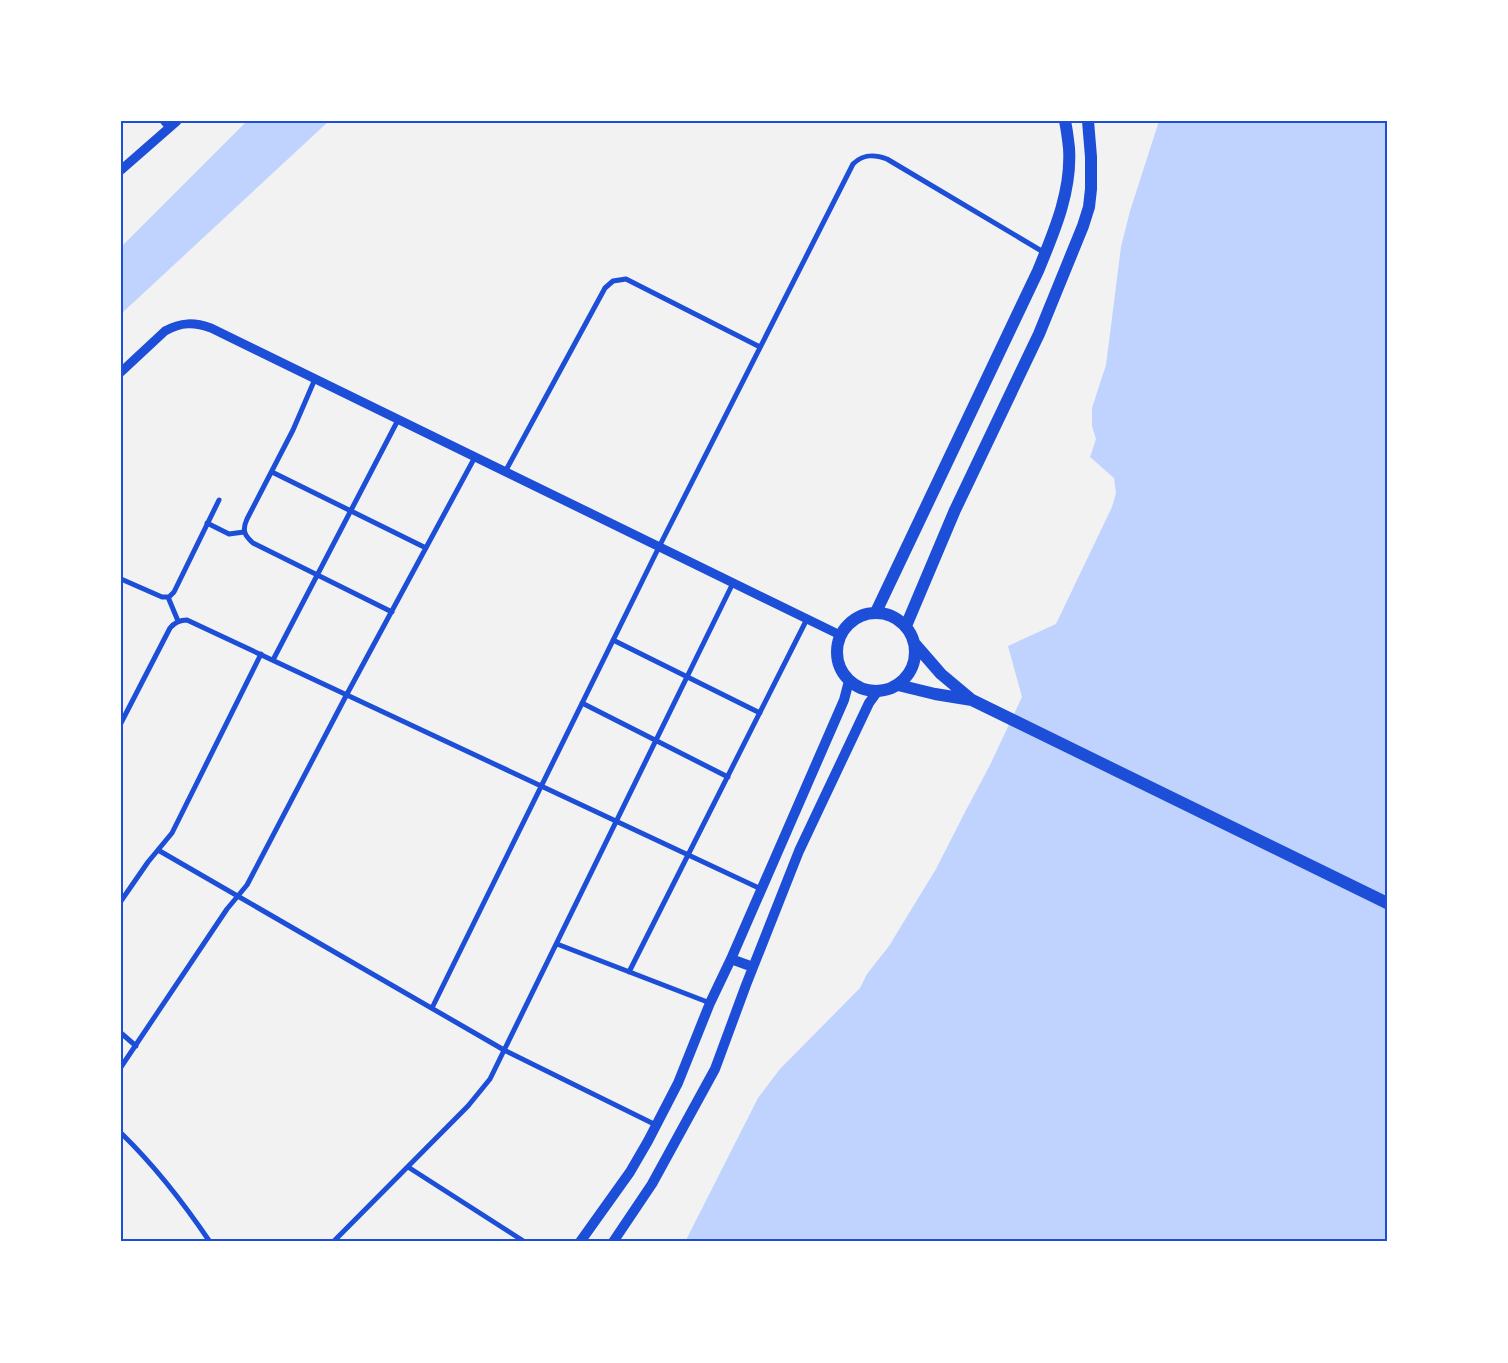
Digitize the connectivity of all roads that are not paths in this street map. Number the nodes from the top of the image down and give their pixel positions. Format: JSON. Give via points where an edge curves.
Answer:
{"nodes":[{"id":1,"x":162,"y":121,"type":"edge"},
{"id":2,"x":177,"y":121,"type":"edge"},
{"id":3,"x":1065,"y":121,"type":"edge"},
{"id":4,"x":1088,"y":121,"type":"edge"},
{"id":5,"x":169,"y":129,"type":"junction"},
{"id":6,"x":122,"y":169,"type":"edge"},
{"id":7,"x":1045,"y":253,"type":"junction"},
{"id":8,"x":760,"y":347,"type":"junction"},
{"id":9,"x":121,"y":372,"type":"edge"},
{"id":10,"x":315,"y":380,"type":"junction"},
{"id":11,"x":398,"y":420,"type":"junction"},
{"id":12,"x":475,"y":457,"type":"junction"},
{"id":13,"x":272,"y":472,"type":"junction"},
{"id":14,"x":505,"y":472,"type":"junction"},
{"id":15,"x":219,"y":500,"type":"dead end"},
{"id":16,"x":350,"y":511,"type":"junction"},
{"id":17,"x":207,"y":523,"type":"junction"},
{"id":18,"x":244,"y":532,"type":"junction"},
{"id":19,"x":659,"y":547,"type":"junction"},
{"id":20,"x":426,"y":548,"type":"junction"},
{"id":21,"x":318,"y":574,"type":"junction"},
{"id":22,"x":121,"y":579,"type":"edge"},
{"id":23,"x":733,"y":583,"type":"junction"},
{"id":24,"x":168,"y":597,"type":"junction"},
{"id":25,"x":392,"y":612,"type":"junction"},
{"id":26,"x":876,"y":612,"type":"junction"},
{"id":27,"x":807,"y":619,"type":"junction"},
{"id":28,"x":178,"y":621,"type":"junction"},
{"id":29,"x":906,"y":626,"type":"junction"},
{"id":30,"x":840,"y":635,"type":"junction"},
{"id":31,"x":613,"y":640,"type":"junction"},
{"id":32,"x":914,"y":643,"type":"junction"},
{"id":33,"x":261,"y":654,"type":"junction"},
{"id":34,"x":273,"y":660,"type":"junction"},
{"id":35,"x":688,"y":676,"type":"junction"},
{"id":36,"x":849,"y":681,"type":"junction"},
{"id":37,"x":898,"y":685,"type":"junction"},
{"id":38,"x":878,"y":692,"type":"junction"},
{"id":39,"x":347,"y":694,"type":"junction"},
{"id":40,"x":976,"y":702,"type":"junction"},
{"id":41,"x":582,"y":703,"type":"junction"},
{"id":42,"x":760,"y":713,"type":"junction"},
{"id":43,"x":121,"y":723,"type":"edge"},
{"id":44,"x":657,"y":740,"type":"junction"},
{"id":45,"x":728,"y":777,"type":"junction"},
{"id":46,"x":541,"y":786,"type":"junction"},
{"id":47,"x":617,"y":822,"type":"junction"},
{"id":48,"x":158,"y":850,"type":"junction"},
{"id":49,"x":688,"y":855,"type":"junction"},
{"id":50,"x":761,"y":890,"type":"junction"},
{"id":51,"x":238,"y":896,"type":"junction"},
{"id":52,"x":121,"y":901,"type":"edge"},
{"id":53,"x":1387,"y":903,"type":"edge"},
{"id":54,"x":557,"y":944,"type":"junction"},
{"id":55,"x":731,"y":959,"type":"junction"},
{"id":56,"x":753,"y":968,"type":"junction"},
{"id":57,"x":629,"y":972,"type":"junction"},
{"id":58,"x":710,"y":1004,"type":"junction"},
{"id":59,"x":432,"y":1008,"type":"junction"},
{"id":60,"x":121,"y":1033,"type":"edge"},
{"id":61,"x":136,"y":1046,"type":"junction"},
{"id":62,"x":504,"y":1050,"type":"junction"},
{"id":63,"x":121,"y":1067,"type":"edge"},
{"id":64,"x":656,"y":1125,"type":"junction"},
{"id":65,"x":121,"y":1133,"type":"edge"},
{"id":66,"x":408,"y":1167,"type":"junction"},
{"id":67,"x":210,"y":1242,"type":"edge"},
{"id":68,"x":333,"y":1242,"type":"edge"},
{"id":69,"x":525,"y":1242,"type":"edge"},
{"id":70,"x":580,"y":1242,"type":"edge"},
{"id":71,"x":613,"y":1242,"type":"edge"}],
"edges":[{"from":1,"to":5,"type":"street"},
{"from":2,"to":5,"type":"street"},
{"from":3,"to":7,"type":"main road","via":[[1069,149],[1068,180],[1057,224]]},
{"from":4,"to":29,"type":"main road","via":[[1091,189],[1084,226],[1039,334],[955,510]]},
{"from":5,"to":6,"type":"street"},
{"from":7,"to":8,"type":"street","via":[[888,159],[863,157],[853,164]]},
{"from":7,"to":26,"type":"main road"},
{"from":8,"to":14,"type":"street","via":[[626,280],[613,281],[605,288]]},
{"from":8,"to":19,"type":"street"},
{"from":9,"to":10,"type":"street","via":[[165,331],[186,323],[211,328]]},
{"from":10,"to":11,"type":"street"},
{"from":10,"to":13,"type":"street"},
{"from":11,"to":12,"type":"street"},
{"from":11,"to":16,"type":"street"},
{"from":12,"to":14,"type":"street"},
{"from":12,"to":20,"type":"street"},
{"from":13,"to":16,"type":"street"},
{"from":13,"to":18,"type":"street","via":[[244,526]]},
{"from":14,"to":19,"type":"street"},
{"from":15,"to":17,"type":"street"},
{"from":16,"to":20,"type":"street"},
{"from":16,"to":21,"type":"street"},
{"from":17,"to":18,"type":"street","via":[[229,534]]},
{"from":17,"to":24,"type":"street","via":[[174,592]]},
{"from":18,"to":21,"type":"street","via":[[253,543]]},
{"from":19,"to":23,"type":"street"},
{"from":19,"to":31,"type":"street"},
{"from":20,"to":25,"type":"street"},
{"from":21,"to":25,"type":"street"},
{"from":21,"to":34,"type":"street"},
{"from":22,"to":24,"type":"street"},
{"from":23,"to":27,"type":"street"},
{"from":23,"to":35,"type":"street"},
{"from":24,"to":28,"type":"street"},
{"from":25,"to":39,"type":"street"},
{"from":26,"to":29,"type":"main road"},
{"from":26,"to":30,"type":"main road","via":[[855,618]]},
{"from":27,"to":30,"type":"street"},
{"from":27,"to":42,"type":"street"},
{"from":28,"to":33,"type":"street","via":[[195,623]]},
{"from":28,"to":43,"type":"street","via":[[170,628]]},
{"from":29,"to":32,"type":"main road"},
{"from":30,"to":36,"type":"main road","via":[[836,647],[837,660]]},
{"from":31,"to":35,"type":"street"},
{"from":31,"to":41,"type":"street"},
{"from":32,"to":37,"type":"main road","via":[[912,666]]},
{"from":32,"to":40,"type":"main road","via":[[941,674]]},
{"from":33,"to":34,"type":"street"},
{"from":33,"to":48,"type":"street","via":[[172,833]]},
{"from":34,"to":39,"type":"street"},
{"from":35,"to":42,"type":"street"},
{"from":35,"to":44,"type":"street"},
{"from":36,"to":38,"type":"main road","via":[[867,691]]},
{"from":36,"to":50,"type":"main road","via":[[844,700]]},
{"from":37,"to":38,"type":"main road"},
{"from":37,"to":40,"type":"main road"},
{"from":38,"to":56,"type":"main road","via":[[869,702],[799,851]]},
{"from":39,"to":46,"type":"street"},
{"from":39,"to":51,"type":"street","via":[[254,874]]},
{"from":40,"to":53,"type":"main road"},
{"from":41,"to":44,"type":"street"},
{"from":41,"to":46,"type":"street"},
{"from":42,"to":45,"type":"street"},
{"from":44,"to":45,"type":"street"},
{"from":44,"to":47,"type":"street"},
{"from":45,"to":49,"type":"street"},
{"from":46,"to":47,"type":"street"},
{"from":46,"to":59,"type":"street"},
{"from":47,"to":49,"type":"street"},
{"from":47,"to":54,"type":"street"},
{"from":48,"to":51,"type":"street"},
{"from":48,"to":52,"type":"street"},
{"from":49,"to":50,"type":"street"},
{"from":49,"to":57,"type":"street"},
{"from":50,"to":55,"type":"main road"},
{"from":51,"to":59,"type":"street"},
{"from":51,"to":61,"type":"street"},
{"from":54,"to":57,"type":"street"},
{"from":54,"to":62,"type":"street"},
{"from":55,"to":56,"type":"main road"},
{"from":55,"to":58,"type":"main road"},
{"from":56,"to":71,"type":"main road","via":[[715,1069],[652,1184]]},
{"from":57,"to":58,"type":"street"},
{"from":58,"to":64,"type":"main road","via":[[678,1083]]},
{"from":59,"to":62,"type":"street"},
{"from":60,"to":61,"type":"street"},
{"from":61,"to":63,"type":"street"},
{"from":62,"to":64,"type":"street"},
{"from":62,"to":66,"type":"street","via":[[481,1092]]},
{"from":64,"to":70,"type":"main road","via":[[630,1172]]},
{"from":65,"to":67,"type":"street","via":[[164,1178]]},
{"from":66,"to":68,"type":"street"},
{"from":66,"to":69,"type":"street"}]}
